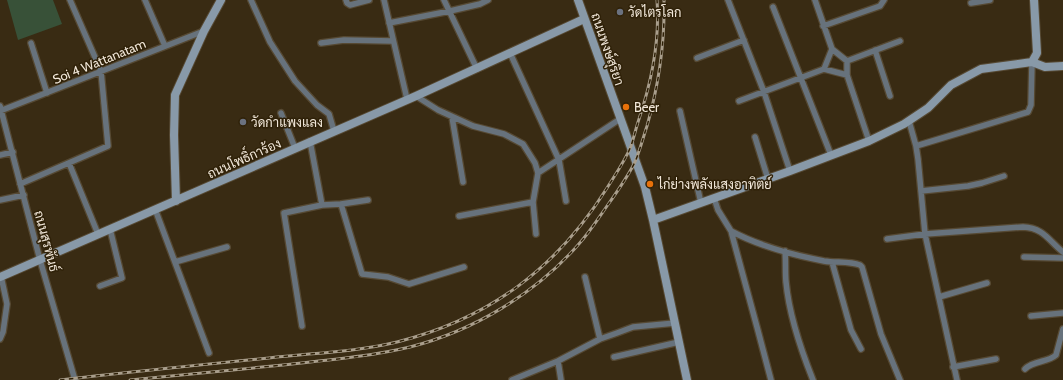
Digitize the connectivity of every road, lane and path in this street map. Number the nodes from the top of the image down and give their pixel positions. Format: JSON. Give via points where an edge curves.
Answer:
{"nodes":[{"id":1,"x":70,"y":0,"type":"edge"},
{"id":2,"x":145,"y":0,"type":"edge"},
{"id":3,"x":221,"y":0,"type":"edge"},
{"id":4,"x":251,"y":0,"type":"edge"},
{"id":5,"x":346,"y":0,"type":"edge"},
{"id":6,"x":369,"y":0,"type":"edge"},
{"id":7,"x":384,"y":0,"type":"edge"},
{"id":8,"x":444,"y":0,"type":"edge"},
{"id":9,"x":488,"y":0,"type":"edge"},
{"id":10,"x":578,"y":0,"type":"edge"},
{"id":11,"x":728,"y":0,"type":"edge"},
{"id":12,"x":816,"y":0,"type":"edge"},
{"id":13,"x":884,"y":0,"type":"edge"},
{"id":14,"x":990,"y":0,"type":"edge"},
{"id":15,"x":1034,"y":0,"type":"edge"},
{"id":16,"x":972,"y":3,"type":"dead end"},
{"id":17,"x":773,"y":7,"type":"dead end"},
{"id":18,"x":450,"y":11,"type":"junction"},
{"id":19,"x":584,"y":18,"type":"junction"},
{"id":20,"x":389,"y":23,"type":"junction"},
{"id":21,"x":823,"y":26,"type":"junction"},
{"id":22,"x":204,"y":31,"type":"junction"},
{"id":23,"x":744,"y":40,"type":"junction"},
{"id":24,"x":900,"y":40,"type":"dead end"},
{"id":25,"x":392,"y":41,"type":"junction"},
{"id":26,"x":31,"y":43,"type":"dead end"},
{"id":27,"x":321,"y":43,"type":"dead end"},
{"id":28,"x":165,"y":46,"type":"junction"},
{"id":29,"x":832,"y":49,"type":"junction"},
{"id":30,"x":875,"y":50,"type":"junction"},
{"id":31,"x":510,"y":53,"type":"junction"},
{"id":32,"x":697,"y":58,"type":"dead end"},
{"id":33,"x":847,"y":60,"type":"junction"},
{"id":34,"x":1032,"y":62,"type":"junction"},
{"id":35,"x":1063,"y":66,"type":"edge"},
{"id":36,"x":478,"y":69,"type":"junction"},
{"id":37,"x":824,"y":69,"type":"junction"},
{"id":38,"x":101,"y":71,"type":"junction"},
{"id":39,"x":847,"y":75,"type":"junction"},
{"id":40,"x":800,"y":78,"type":"junction"},
{"id":41,"x":764,"y":92,"type":"junction"},
{"id":42,"x":47,"y":93,"type":"junction"},
{"id":43,"x":416,"y":96,"type":"junction"},
{"id":44,"x":890,"y":96,"type":"dead end"},
{"id":45,"x":407,"y":99,"type":"junction"},
{"id":46,"x":739,"y":101,"type":"dead end"},
{"id":47,"x":0,"y":110,"type":"edge"},
{"id":48,"x":680,"y":111,"type":"dead end"},
{"id":49,"x":281,"y":113,"type":"dead end"},
{"id":50,"x":452,"y":117,"type":"junction"},
{"id":51,"x":620,"y":119,"type":"junction"},
{"id":52,"x":909,"y":120,"type":"junction"},
{"id":53,"x":334,"y":131,"type":"junction"},
{"id":54,"x":755,"y":137,"type":"dead end"},
{"id":55,"x":869,"y":141,"type":"junction"},
{"id":56,"x":310,"y":142,"type":"junction"},
{"id":57,"x":916,"y":146,"type":"junction"},
{"id":58,"x":295,"y":148,"type":"junction"},
{"id":59,"x":13,"y":152,"type":"junction"},
{"id":60,"x":0,"y":155,"type":"edge"},
{"id":61,"x":831,"y":155,"type":"junction"},
{"id":62,"x":560,"y":160,"type":"junction"},
{"id":63,"x":69,"y":163,"type":"junction"},
{"id":64,"x":790,"y":171,"type":"junction"},
{"id":65,"x":538,"y":173,"type":"junction"},
{"id":66,"x":1004,"y":176,"type":"dead end"},
{"id":67,"x":768,"y":179,"type":"junction"},
{"id":68,"x":463,"y":182,"type":"dead end"},
{"id":69,"x":20,"y":184,"type":"junction"},
{"id":70,"x":921,"y":191,"type":"junction"},
{"id":71,"x":24,"y":195,"type":"junction"},
{"id":72,"x":714,"y":198,"type":"junction"},
{"id":73,"x":0,"y":200,"type":"edge"},
{"id":74,"x":368,"y":200,"type":"dead end"},
{"id":75,"x":176,"y":201,"type":"junction"},
{"id":76,"x":566,"y":201,"type":"dead end"},
{"id":77,"x":534,"y":202,"type":"junction"},
{"id":78,"x":701,"y":203,"type":"junction"},
{"id":79,"x":341,"y":204,"type":"junction"},
{"id":80,"x":322,"y":206,"type":"junction"},
{"id":81,"x":155,"y":209,"type":"junction"},
{"id":82,"x":460,"y":216,"type":"dead end"},
{"id":83,"x":654,"y":220,"type":"junction"},
{"id":84,"x":110,"y":229,"type":"junction"},
{"id":85,"x":730,"y":231,"type":"junction"},
{"id":86,"x":98,"y":234,"type":"junction"},
{"id":87,"x":536,"y":234,"type":"dead end"},
{"id":88,"x":925,"y":234,"type":"junction"},
{"id":89,"x":887,"y":238,"type":"dead end"},
{"id":90,"x":227,"y":247,"type":"dead end"},
{"id":91,"x":785,"y":251,"type":"junction"},
{"id":92,"x":1063,"y":252,"type":"edge"},
{"id":93,"x":1024,"y":256,"type":"dead end"},
{"id":94,"x":1063,"y":258,"type":"edge"},
{"id":95,"x":40,"y":260,"type":"junction"},
{"id":96,"x":175,"y":262,"type":"junction"},
{"id":97,"x":832,"y":262,"type":"junction"},
{"id":98,"x":464,"y":267,"type":"dead end"},
{"id":99,"x":0,"y":277,"type":"edge"},
{"id":100,"x":585,"y":277,"type":"dead end"},
{"id":101,"x":987,"y":283,"type":"dead end"},
{"id":102,"x":100,"y":286,"type":"dead end"},
{"id":103,"x":939,"y":297,"type":"junction"},
{"id":104,"x":1063,"y":313,"type":"edge"},
{"id":105,"x":1031,"y":316,"type":"dead end"},
{"id":106,"x":675,"y":323,"type":"junction"},
{"id":107,"x":302,"y":326,"type":"dead end"},
{"id":108,"x":1063,"y":329,"type":"edge"},
{"id":109,"x":0,"y":339,"type":"edge"},
{"id":110,"x":600,"y":339,"type":"junction"},
{"id":111,"x":679,"y":342,"type":"junction"},
{"id":112,"x":861,"y":349,"type":"dead end"},
{"id":113,"x":209,"y":354,"type":"dead end"},
{"id":114,"x":614,"y":357,"type":"dead end"},
{"id":115,"x":996,"y":359,"type":"dead end"},
{"id":116,"x":558,"y":361,"type":"junction"},
{"id":117,"x":953,"y":367,"type":"junction"},
{"id":118,"x":1025,"y":369,"type":"dead end"},
{"id":119,"x":75,"y":380,"type":"edge"},
{"id":120,"x":512,"y":380,"type":"edge"},
{"id":121,"x":562,"y":380,"type":"edge"},
{"id":122,"x":687,"y":380,"type":"edge"},
{"id":123,"x":771,"y":380,"type":"edge"},
{"id":124,"x":813,"y":380,"type":"edge"},
{"id":125,"x":900,"y":380,"type":"edge"},
{"id":126,"x":957,"y":380,"type":"edge"}],
"edges":[{"from":1,"to":38,"type":"street"},
{"from":2,"to":28,"type":"street"},
{"from":3,"to":22,"type":"street"},
{"from":4,"to":53,"type":"street","via":[[270,42],[295,81],[328,114]]},
{"from":5,"to":6,"type":"street","via":[[350,5]]},
{"from":7,"to":20,"type":"street"},
{"from":8,"to":18,"type":"street"},
{"from":9,"to":18,"type":"street"},
{"from":10,"to":19,"type":"street","name":"ถนนพงษ์สุริยา"},
{"from":11,"to":23,"type":"street"},
{"from":12,"to":21,"type":"street"},
{"from":13,"to":21,"type":"street","via":[[880,6]]},
{"from":14,"to":16,"type":"street"},
{"from":15,"to":34,"type":"street","via":[[1037,53]]},
{"from":17,"to":40,"type":"street"},
{"from":18,"to":20,"type":"street"},
{"from":18,"to":36,"type":"street"},
{"from":19,"to":31,"type":"street","name":"ถนนโพธิ์การ้อง"},
{"from":19,"to":51,"type":"street","name":"ถนนพงษ์สุริยา"},
{"from":20,"to":25,"type":"street"},
{"from":21,"to":29,"type":"street"},
{"from":22,"to":28,"type":"street","name":"Soi 4 Wattanatam"},
{"from":22,"to":75,"type":"street","via":[[175,94]]},
{"from":23,"to":32,"type":"street"},
{"from":23,"to":41,"type":"street"},
{"from":24,"to":30,"type":"street"},
{"from":25,"to":27,"type":"street","via":[[344,40]]},
{"from":25,"to":45,"type":"street"},
{"from":26,"to":42,"type":"street"},
{"from":28,"to":38,"type":"street","name":"Soi 4 Wattanatam"},
{"from":29,"to":33,"type":"street"},
{"from":29,"to":37,"type":"street"},
{"from":30,"to":33,"type":"street"},
{"from":30,"to":44,"type":"street"},
{"from":31,"to":36,"type":"street","name":"ถนนโพธิ์การ้อง"},
{"from":31,"to":62,"type":"street"},
{"from":33,"to":39,"type":"street"},
{"from":34,"to":35,"type":"street","via":[[1046,66]]},
{"from":34,"to":52,"type":"street","via":[[981,69],[951,85],[928,108]]},
{"from":34,"to":57,"type":"street","via":[[1031,105],[1028,112]]},
{"from":36,"to":43,"type":"street","name":"ถนนโพธิ์การ้อง"},
{"from":37,"to":39,"type":"street"},
{"from":37,"to":40,"type":"street"},
{"from":38,"to":42,"type":"street","name":"Soi 4 Wattanatam"},
{"from":38,"to":63,"type":"street","via":[[108,146]]},
{"from":39,"to":55,"type":"street"},
{"from":40,"to":41,"type":"street"},
{"from":40,"to":61,"type":"street"},
{"from":41,"to":46,"type":"street"},
{"from":41,"to":64,"type":"street"},
{"from":42,"to":47,"type":"street","name":"Soi 4 Wattanatam"},
{"from":43,"to":45,"type":"street","name":"ถนนโพธิ์การ้อง"},
{"from":43,"to":50,"type":"street"},
{"from":45,"to":53,"type":"street","name":"ถนนโพธิ์การ้อง"},
{"from":47,"to":59,"type":"street","name":"ถนนสุรพันธ์"},
{"from":48,"to":78,"type":"street"},
{"from":49,"to":58,"type":"street"},
{"from":50,"to":65,"type":"street","via":[[473,126],[504,134],[523,144]]},
{"from":50,"to":68,"type":"street"},
{"from":51,"to":62,"type":"street"},
{"from":51,"to":83,"type":"street","name":"ถนนพงษ์สุริยา"},
{"from":52,"to":55,"type":"street"},
{"from":52,"to":57,"type":"street"},
{"from":53,"to":56,"type":"street","name":"ถนนโพธิ์การ้อง"},
{"from":54,"to":67,"type":"street"},
{"from":55,"to":61,"type":"street"},
{"from":56,"to":58,"type":"street","name":"ถนนโพธิ์การ้อง"},
{"from":56,"to":80,"type":"street"},
{"from":57,"to":70,"type":"street"},
{"from":58,"to":75,"type":"street","name":"ถนนโพธิ์การ้อง"},
{"from":59,"to":60,"type":"street"},
{"from":59,"to":69,"type":"street","name":"ถนนสุรพันธ์"},
{"from":61,"to":64,"type":"street"},
{"from":62,"to":65,"type":"street"},
{"from":62,"to":76,"type":"street"},
{"from":63,"to":69,"type":"street"},
{"from":63,"to":86,"type":"street"},
{"from":64,"to":67,"type":"street"},
{"from":65,"to":77,"type":"street"},
{"from":66,"to":70,"type":"street","via":[[968,186]]},
{"from":67,"to":72,"type":"street"},
{"from":69,"to":71,"type":"street","name":"ถนนสุรพันธ์"},
{"from":70,"to":88,"type":"street"},
{"from":71,"to":73,"type":"street"},
{"from":71,"to":95,"type":"street","name":"ถนนสุรพันธ์"},
{"from":72,"to":78,"type":"street"},
{"from":72,"to":85,"type":"street"},
{"from":74,"to":79,"type":"street"},
{"from":75,"to":81,"type":"street","name":"ถนนโพธิ์การ้อง"},
{"from":77,"to":82,"type":"street"},
{"from":77,"to":87,"type":"street"},
{"from":78,"to":83,"type":"street"},
{"from":79,"to":80,"type":"street"},
{"from":79,"to":98,"type":"street","via":[[362,274],[388,277],[409,284]]},
{"from":80,"to":107,"type":"street","via":[[284,213]]},
{"from":81,"to":84,"type":"street","name":"ถนนโพธิ์การ้อง"},
{"from":81,"to":96,"type":"street"},
{"from":83,"to":106,"type":"street","name":"ถนนพงษ์สุริยา"},
{"from":84,"to":86,"type":"street","name":"ถนนโพธิ์การ้อง"},
{"from":84,"to":102,"type":"street","via":[[122,278]]},
{"from":85,"to":91,"type":"street"},
{"from":85,"to":123,"type":"street"},
{"from":86,"to":95,"type":"street","name":"ถนนโพธิ์การ้อง"},
{"from":88,"to":89,"type":"street"},
{"from":88,"to":92,"type":"street","via":[[1031,227],[1049,237]]},
{"from":88,"to":103,"type":"street"},
{"from":90,"to":96,"type":"street"},
{"from":91,"to":97,"type":"street"},
{"from":91,"to":124,"type":"street","via":[[786,283],[792,314]]},
{"from":93,"to":94,"type":"street"},
{"from":95,"to":99,"type":"street","name":"ถนนโพธิ์การ้อง"},
{"from":95,"to":119,"type":"street","name":"ถนนสุรพันธ์"},
{"from":96,"to":113,"type":"street"},
{"from":97,"to":112,"type":"street","via":[[851,330]]},
{"from":97,"to":125,"type":"street","via":[[857,264],[862,267],[881,334]]},
{"from":99,"to":109,"type":"street","via":[[7,304]]},
{"from":100,"to":110,"type":"street"},
{"from":101,"to":103,"type":"street"},
{"from":103,"to":117,"type":"street"},
{"from":104,"to":105,"type":"street"},
{"from":106,"to":110,"type":"street","via":[[633,328]]},
{"from":106,"to":111,"type":"street","name":"ถนนพงษ์สุริยา"},
{"from":108,"to":118,"type":"street","via":[[1057,354]]},
{"from":110,"to":116,"type":"street"},
{"from":111,"to":114,"type":"street"},
{"from":111,"to":122,"type":"street","name":"ถนนพงษ์สุริยา"},
{"from":115,"to":117,"type":"street"},
{"from":116,"to":120,"type":"street"},
{"from":116,"to":121,"type":"street"},
{"from":117,"to":126,"type":"street"}]}
